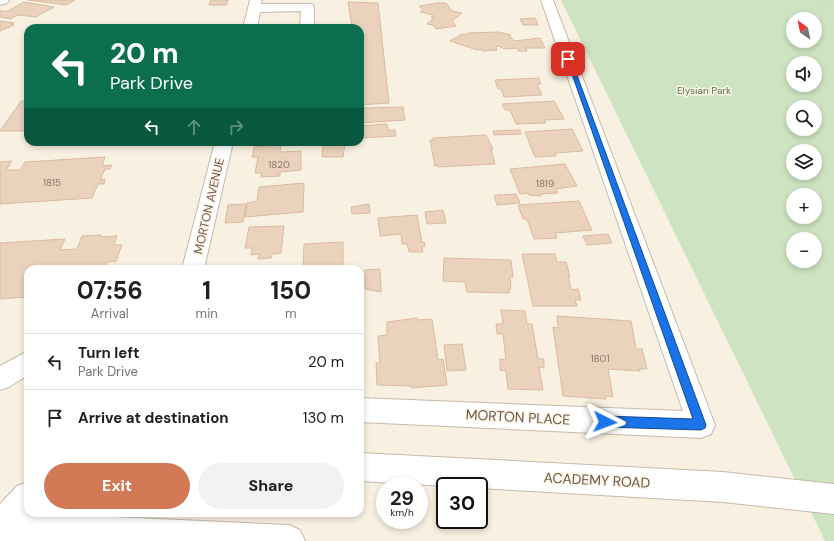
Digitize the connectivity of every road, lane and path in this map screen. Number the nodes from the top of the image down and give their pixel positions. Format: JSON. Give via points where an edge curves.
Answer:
{"nodes":[{"id":1,"x":3,"y":0,"type":"edge"},
{"id":2,"x":547,"y":0,"type":"edge"},
{"id":3,"x":820,"y":0,"type":"edge"},
{"id":4,"x":0,"y":1,"type":"edge"},
{"id":5,"x":256,"y":4,"type":"edge"},
{"id":6,"x":834,"y":5,"type":"edge"},
{"id":7,"x":251,"y":24,"type":"edge"},
{"id":8,"x":307,"y":24,"type":"edge"},
{"id":9,"x":223,"y":146,"type":"edge"},
{"id":10,"x":194,"y":265,"type":"edge"},
{"id":11,"x":24,"y":364,"type":"edge"},
{"id":12,"x":0,"y":379,"type":"edge"},
{"id":13,"x":364,"y":410,"type":"edge"},
{"id":14,"x":364,"y":467,"type":"edge"},
{"id":15,"x":834,"y":498,"type":"edge"},
{"id":16,"x":24,"y":501,"type":"edge"},
{"id":17,"x":0,"y":527,"type":"edge"},
{"id":18,"x":289,"y":541,"type":"edge"}],
"edges":[{"from":1,"to":4,"type":"street"},
{"from":2,"to":13,"type":"street","name":"MORTON PLACE","via":[[701,425]]},
{"from":3,"to":6,"type":"path"},
{"from":5,"to":7,"type":"street"},
{"from":5,"to":8,"type":"street","via":[[308,7]]},
{"from":9,"to":10,"type":"street","name":"MORTON AVENUE"},
{"from":11,"to":12,"type":"street"},
{"from":14,"to":15,"type":"street","name":"ACADEMY ROAD","via":[[723,487]]},
{"from":16,"to":17,"type":"street"},
{"from":17,"to":18,"type":"street"}]}
